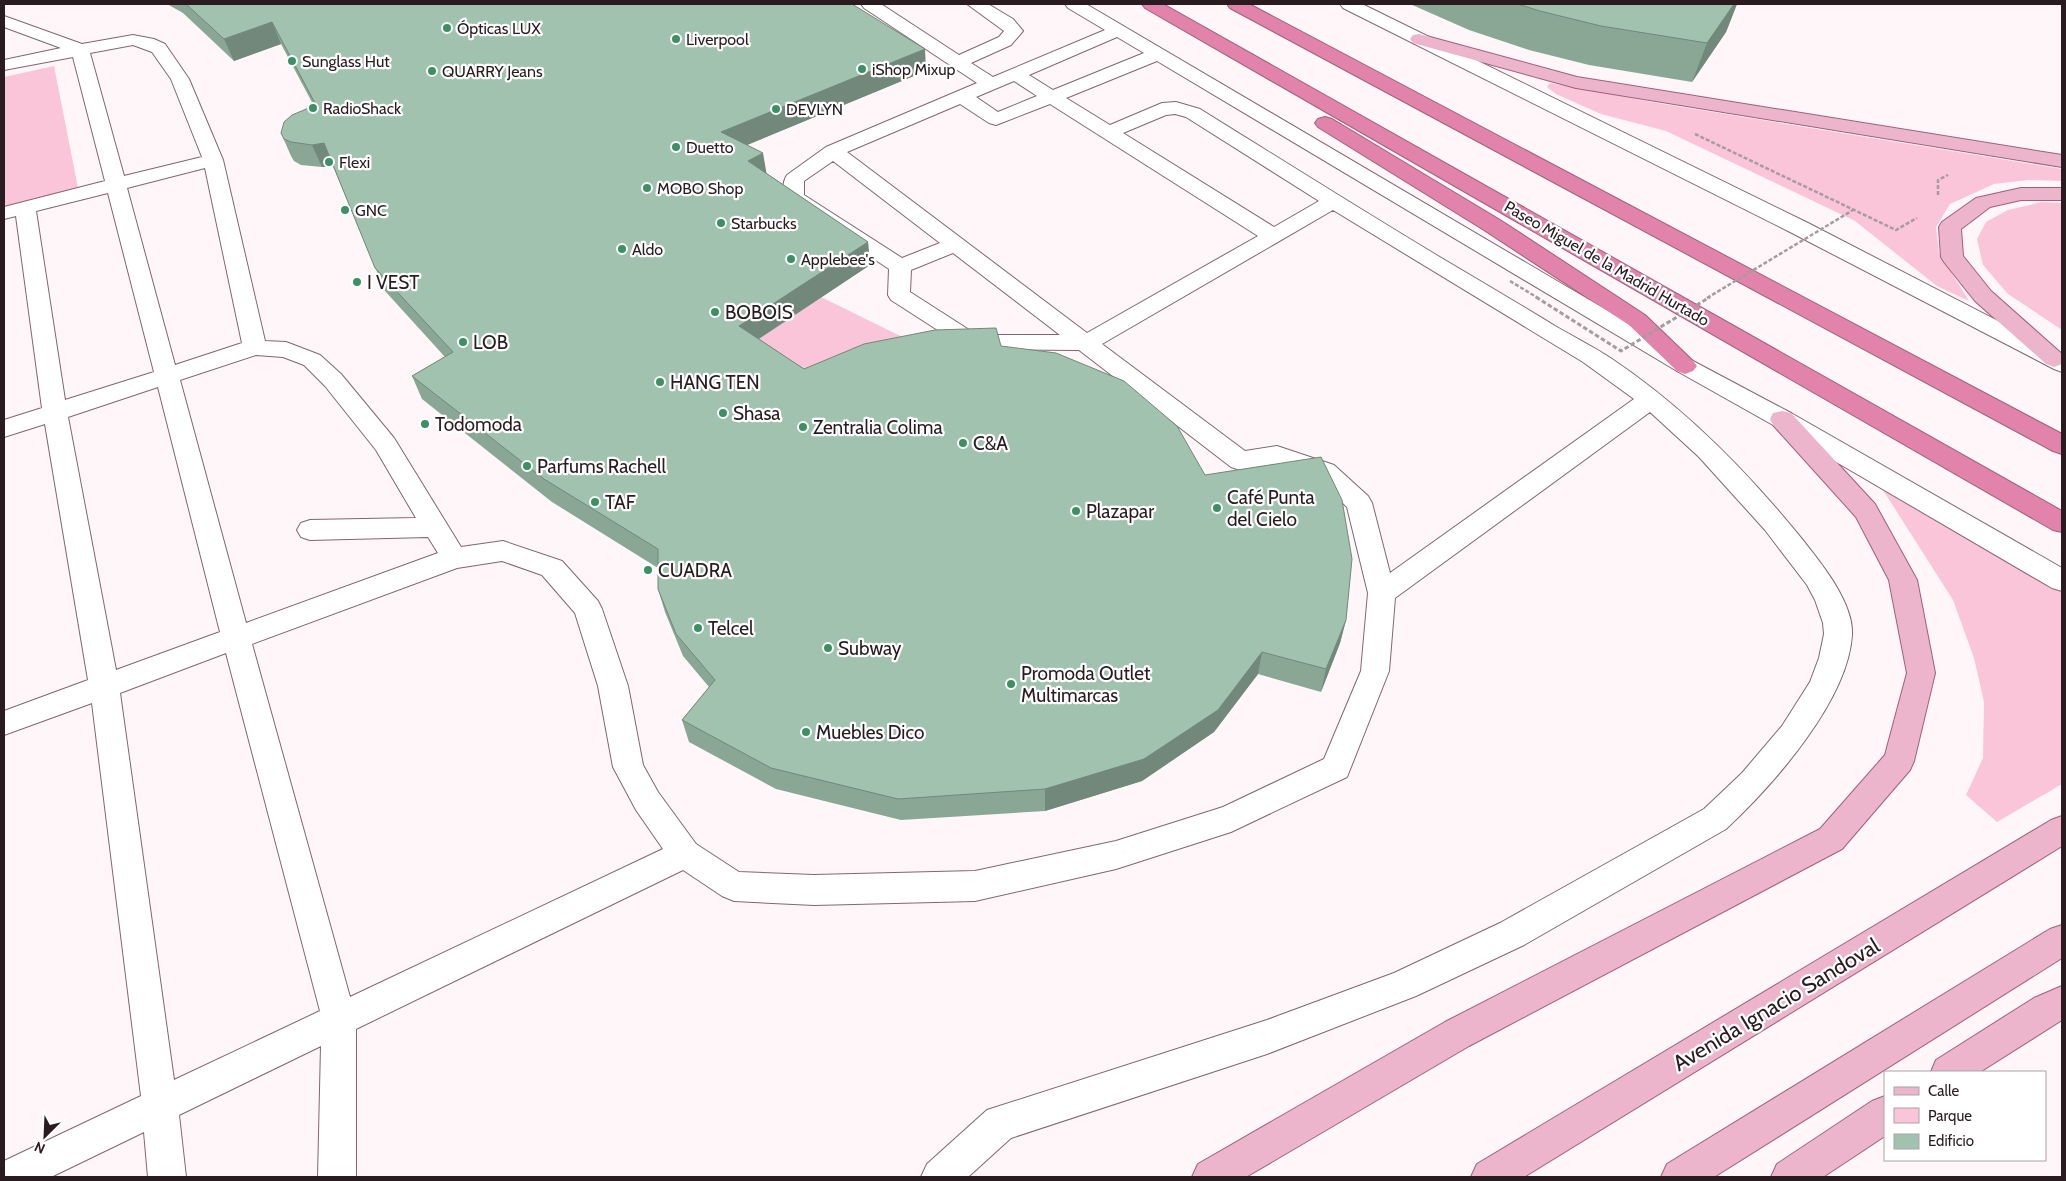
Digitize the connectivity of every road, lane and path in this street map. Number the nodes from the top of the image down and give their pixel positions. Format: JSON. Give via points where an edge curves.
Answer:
{"nodes":[{"id":1,"x":870,"y":4,"type":"edge"},
{"id":2,"x":976,"y":4,"type":"edge"},
{"id":3,"x":1074,"y":4,"type":"edge"},
{"id":4,"x":1151,"y":4,"type":"edge"},
{"id":5,"x":1236,"y":4,"type":"edge"},
{"id":6,"x":1348,"y":4,"type":"edge"},
{"id":7,"x":1170,"y":14,"type":"junction"},
{"id":8,"x":4,"y":22,"type":"edge"},
{"id":9,"x":1119,"y":30,"type":"junction"},
{"id":10,"x":1419,"y":39,"type":"junction"},
{"id":11,"x":80,"y":49,"type":"junction"},
{"id":12,"x":1159,"y":54,"type":"junction"},
{"id":13,"x":958,"y":62,"type":"junction"},
{"id":14,"x":4,"y":65,"type":"edge"},
{"id":15,"x":1015,"y":74,"type":"junction"},
{"id":16,"x":991,"y":84,"type":"junction"},
{"id":17,"x":962,"y":97,"type":"junction"},
{"id":18,"x":1050,"y":97,"type":"junction"},
{"id":19,"x":1107,"y":133,"type":"junction"},
{"id":20,"x":1988,"y":149,"type":"junction"},
{"id":21,"x":833,"y":151,"type":"junction"},
{"id":22,"x":213,"y":160,"type":"junction"},
{"id":23,"x":2062,"y":161,"type":"edge"},
{"id":24,"x":116,"y":184,"type":"junction"},
{"id":25,"x":2062,"y":194,"type":"edge"},
{"id":26,"x":1938,"y":197,"type":"dead end"},
{"id":27,"x":1333,"y":202,"type":"junction"},
{"id":28,"x":14,"y":210,"type":"edge"},
{"id":29,"x":1925,"y":214,"type":"dead end"},
{"id":30,"x":1274,"y":236,"type":"junction"},
{"id":31,"x":956,"y":244,"type":"junction"},
{"id":32,"x":900,"y":267,"type":"junction"},
{"id":33,"x":1510,"y":282,"type":"dead end"},
{"id":34,"x":1086,"y":343,"type":"junction"},
{"id":35,"x":255,"y":347,"type":"junction"},
{"id":36,"x":2058,"y":361,"type":"edge"},
{"id":37,"x":1685,"y":366,"type":"junction"},
{"id":38,"x":167,"y":376,"type":"junction"},
{"id":39,"x":1650,"y":400,"type":"junction"},
{"id":40,"x":55,"y":412,"type":"junction"},
{"id":41,"x":1782,"y":420,"type":"junction"},
{"id":42,"x":4,"y":429,"type":"edge"},
{"id":43,"x":2062,"y":445,"type":"edge"},
{"id":44,"x":2062,"y":522,"type":"edge"},
{"id":45,"x":436,"y":528,"type":"junction"},
{"id":46,"x":310,"y":530,"type":"dead end"},
{"id":47,"x":454,"y":558,"type":"junction"},
{"id":48,"x":2062,"y":581,"type":"edge"},
{"id":49,"x":1382,"y":593,"type":"junction"},
{"id":50,"x":236,"y":638,"type":"junction"},
{"id":51,"x":104,"y":686,"type":"junction"},
{"id":52,"x":4,"y":723,"type":"edge"},
{"id":53,"x":2062,"y":830,"type":"edge"},
{"id":54,"x":685,"y":854,"type":"junction"},
{"id":55,"x":2062,"y":940,"type":"edge"},
{"id":56,"x":2062,"y":1002,"type":"edge"},
{"id":57,"x":339,"y":1019,"type":"junction"},
{"id":58,"x":1951,"y":1071,"type":"edge"},
{"id":59,"x":160,"y":1106,"type":"junction"},
{"id":60,"x":1884,"y":1115,"type":"edge"},
{"id":61,"x":11,"y":1177,"type":"edge"},
{"id":62,"x":167,"y":1177,"type":"edge"},
{"id":63,"x":337,"y":1177,"type":"edge"},
{"id":64,"x":940,"y":1177,"type":"edge"},
{"id":65,"x":1211,"y":1177,"type":"edge"},
{"id":66,"x":1490,"y":1177,"type":"edge"},
{"id":67,"x":1680,"y":1177,"type":"edge"},
{"id":68,"x":1790,"y":1177,"type":"edge"}],
"edges":[{"from":1,"to":13,"type":"street"},
{"from":2,"to":13,"type":"street","via":[[1014,31],[1005,41]]},
{"from":3,"to":9,"type":"street"},
{"from":4,"to":7,"type":"highway","name":"Paseo Miguel de la Madrid Hurtado"},
{"from":5,"to":43,"type":"highway"},
{"from":6,"to":10,"type":"street"},
{"from":7,"to":37,"type":"highway","via":[[1333,129],[1637,320]]},
{"from":7,"to":44,"type":"highway","name":"Paseo Miguel de la Madrid Hurtado"},
{"from":8,"to":11,"type":"street"},
{"from":9,"to":12,"type":"street"},
{"from":9,"to":15,"type":"street"},
{"from":10,"to":20,"type":"main road","via":[[1576,82]]},
{"from":10,"to":36,"type":"street","via":[[1800,228]]},
{"from":11,"to":14,"type":"street"},
{"from":11,"to":22,"type":"street","via":[[133,40],[158,48],[180,79]]},
{"from":11,"to":24,"type":"street"},
{"from":12,"to":18,"type":"street"},
{"from":12,"to":37,"type":"street"},
{"from":13,"to":16,"type":"street"},
{"from":15,"to":16,"type":"street"},
{"from":15,"to":18,"type":"street"},
{"from":16,"to":17,"type":"street"},
{"from":17,"to":18,"type":"street","via":[[996,119]]},
{"from":17,"to":21,"type":"street"},
{"from":18,"to":19,"type":"street"},
{"from":19,"to":27,"type":"street","via":[[1162,109],[1176,108],[1193,113]]},
{"from":19,"to":30,"type":"street"},
{"from":20,"to":23,"type":"main road"},
{"from":20,"to":26,"type":"path","via":[[1974,164],[1938,180]]},
{"from":21,"to":31,"type":"street"},
{"from":21,"to":32,"type":"street","via":[[794,179],[794,197]]},
{"from":22,"to":24,"type":"street"},
{"from":22,"to":35,"type":"street"},
{"from":24,"to":28,"type":"street"},
{"from":24,"to":38,"type":"street"},
{"from":25,"to":36,"type":"main road","via":[[2022,194],[1983,202],[1950,227],[1952,258],[1983,296]]},
{"from":27,"to":30,"type":"street"},
{"from":27,"to":39,"type":"street","via":[[1605,366]]},
{"from":28,"to":40,"type":"street"},
{"from":29,"to":33,"type":"path","bridge":true,"via":[[1896,230],[1853,210],[1621,351]]},
{"from":30,"to":34,"type":"street"},
{"from":31,"to":32,"type":"street"},
{"from":31,"to":34,"type":"street"},
{"from":32,"to":34,"type":"street","via":[[899,295],[972,342]]},
{"from":34,"to":49,"type":"street","via":[[1240,461],[1277,455],[1326,472],[1359,503]]},
{"from":35,"to":38,"type":"street"},
{"from":35,"to":45,"type":"street","via":[[286,350],[312,360],[333,380],[385,444]]},
{"from":37,"to":41,"type":"street"},
{"from":38,"to":40,"type":"street"},
{"from":38,"to":50,"type":"street"},
{"from":39,"to":49,"type":"street"},
{"from":39,"to":64,"type":"street","via":[[1701,444],[1768,514],[1812,570],[1835,615],[1838,634],[1827,680],[1782,750],[1741,796],[1715,819],[1512,934],[1404,985],[1267,1037],[1000,1123]]},
{"from":40,"to":42,"type":"street"},
{"from":40,"to":51,"type":"street"},
{"from":41,"to":48,"type":"street"},
{"from":41,"to":65,"type":"main road","via":[[1866,511],[1903,580],[1921,673],[1899,761],[1831,840],[1457,1034]]},
{"from":45,"to":46,"type":"street"},
{"from":45,"to":47,"type":"street"},
{"from":47,"to":50,"type":"street"},
{"from":47,"to":54,"type":"street","via":[[503,551],[552,568],[588,609],[613,686],[628,767],[646,802]]},
{"from":49,"to":54,"type":"street","via":[[1375,671],[1336,768],[1231,818],[1116,855],[975,886],[814,890],[734,886]]},
{"from":50,"to":51,"type":"street"},
{"from":50,"to":57,"type":"street"},
{"from":51,"to":52,"type":"street"},
{"from":51,"to":59,"type":"street"},
{"from":53,"to":66,"type":"main road","name":"Avenida Ignacio Sandoval"},
{"from":54,"to":57,"type":"street"},
{"from":55,"to":67,"type":"main road"},
{"from":56,"to":58,"type":"main road"},
{"from":57,"to":59,"type":"street"},
{"from":57,"to":63,"type":"street"},
{"from":59,"to":61,"type":"street"},
{"from":59,"to":62,"type":"street"},
{"from":60,"to":68,"type":"main road"}]}
